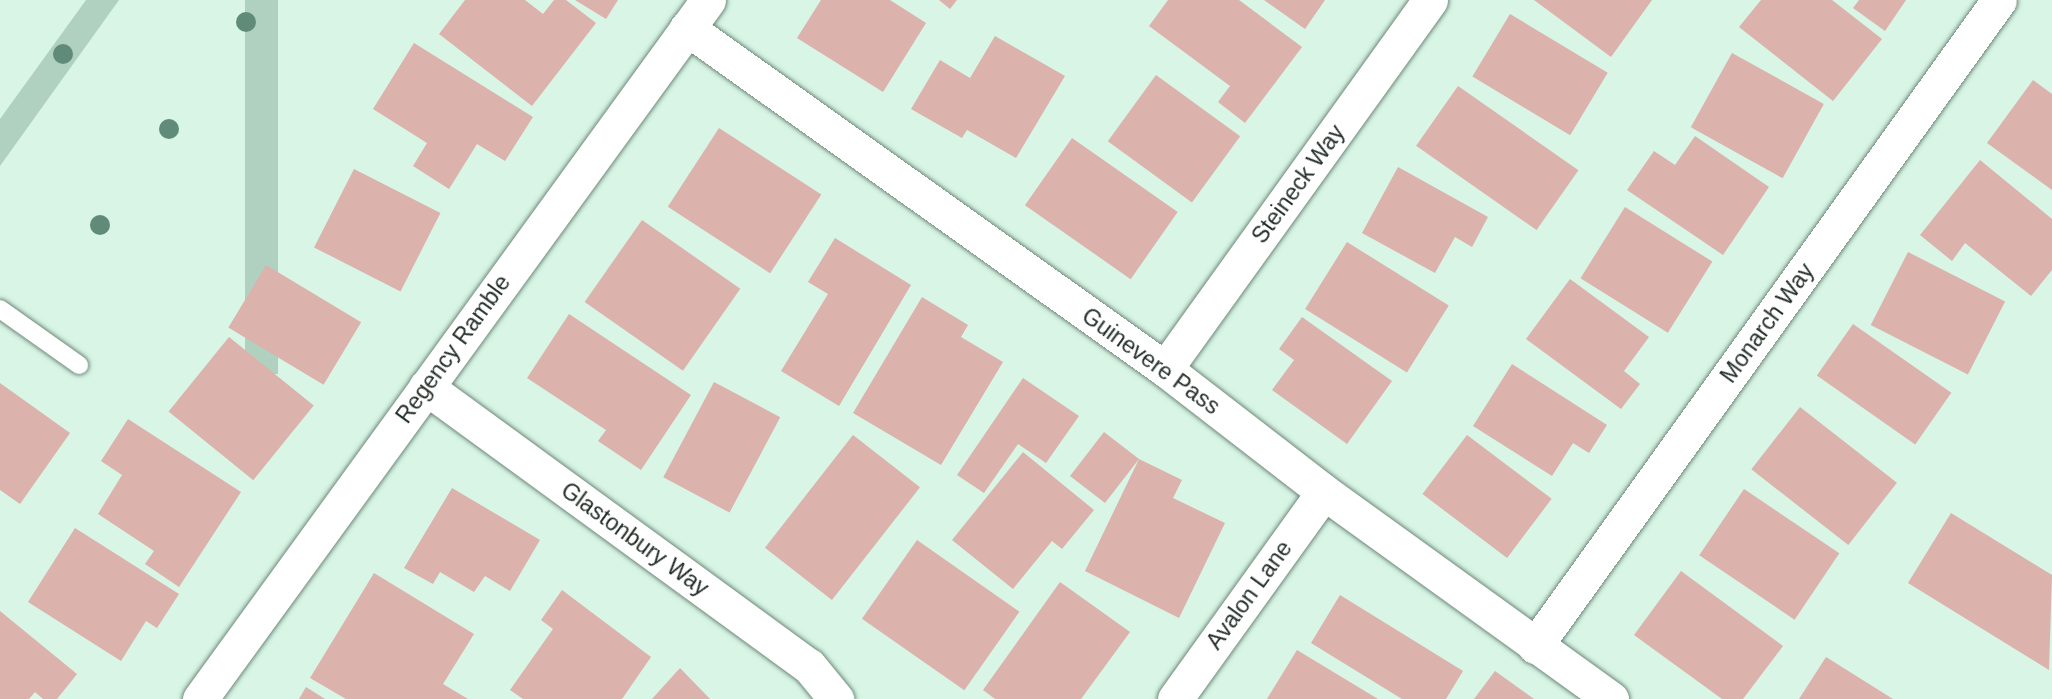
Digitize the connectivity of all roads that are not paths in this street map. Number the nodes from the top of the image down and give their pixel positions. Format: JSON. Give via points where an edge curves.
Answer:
{"nodes":[{"id":1,"x":708,"y":0,"type":"edge"},
{"id":2,"x":1430,"y":0,"type":"edge"},
{"id":3,"x":1999,"y":0,"type":"edge"},
{"id":4,"x":687,"y":28,"type":"junction"},
{"id":5,"x":0,"y":309,"type":"edge"},
{"id":6,"x":79,"y":365,"type":"dead end"},
{"id":7,"x":1165,"y":369,"type":"junction"},
{"id":8,"x":426,"y":387,"type":"junction"},
{"id":9,"x":1324,"y":492,"type":"junction"},
{"id":10,"x":1535,"y":646,"type":"junction"},
{"id":11,"x":200,"y":699,"type":"edge"},
{"id":12,"x":836,"y":699,"type":"edge"},
{"id":13,"x":1175,"y":699,"type":"edge"},
{"id":14,"x":1611,"y":699,"type":"edge"}],
"edges":[{"from":1,"to":4,"type":"street","name":"Regency Ramble"},
{"from":2,"to":7,"type":"street","name":"Steineck Way"},
{"from":3,"to":10,"type":"street","name":"Monarch Way"},
{"from":4,"to":7,"type":"street","name":"Guinevere Pass"},
{"from":4,"to":8,"type":"street","name":"Regency Ramble"},
{"from":5,"to":6,"type":"lane"},
{"from":7,"to":9,"type":"street","name":"Guinevere Pass"},
{"from":8,"to":11,"type":"street","name":"Regency Ramble"},
{"from":8,"to":12,"type":"street","name":"Glastonbury Way","via":[[809,666]]},
{"from":9,"to":10,"type":"street","name":"Guinevere Pass"},
{"from":9,"to":13,"type":"street","name":"Avalon Lane"},
{"from":10,"to":14,"type":"street","name":"Guinevere Pass"}]}
